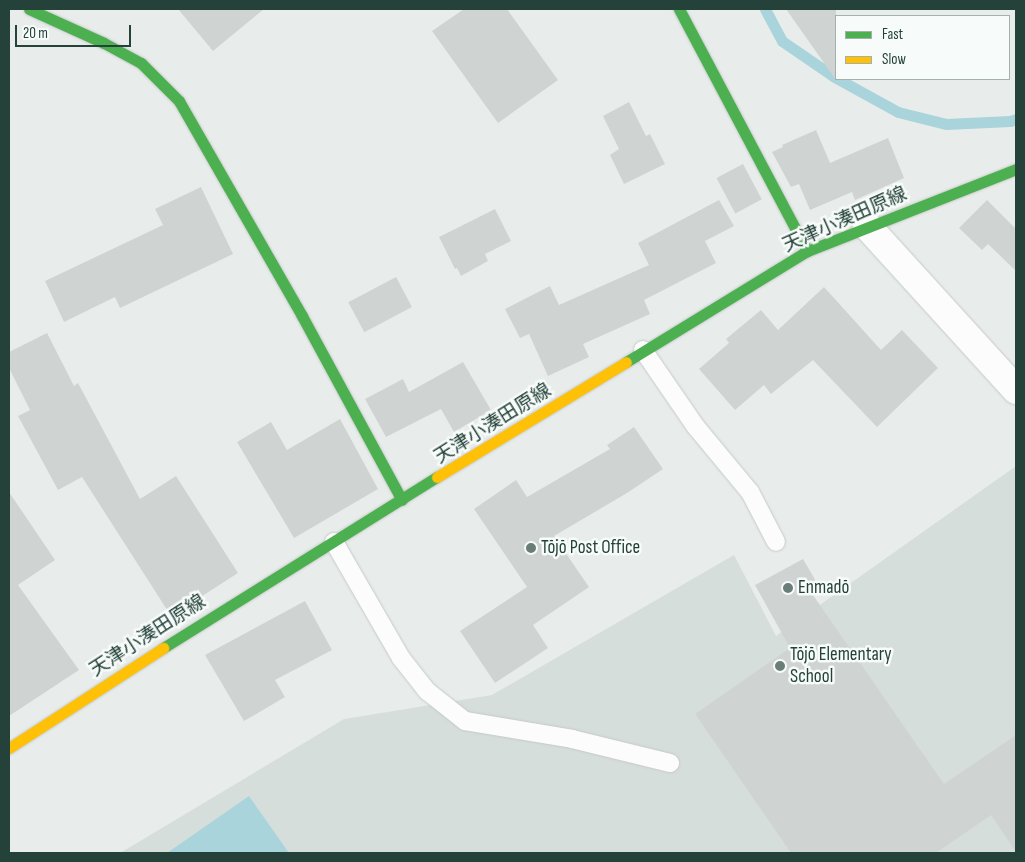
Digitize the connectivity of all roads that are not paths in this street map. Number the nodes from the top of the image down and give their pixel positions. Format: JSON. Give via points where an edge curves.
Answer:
{"nodes":[{"id":1,"x":29,"y":9,"type":"edge"},
{"id":2,"x":679,"y":9,"type":"edge"},
{"id":3,"x":1016,"y":169,"type":"edge"},
{"id":4,"x":867,"y":226,"type":"junction"},
{"id":5,"x":807,"y":252,"type":"junction"},
{"id":6,"x":643,"y":350,"type":"junction"},
{"id":7,"x":1016,"y":390,"type":"edge"},
{"id":8,"x":402,"y":500,"type":"junction"},
{"id":9,"x":334,"y":542,"type":"junction"},
{"id":10,"x":776,"y":542,"type":"dead end"},
{"id":11,"x":9,"y":748,"type":"edge"},
{"id":12,"x":670,"y":763,"type":"dead end"}],
"edges":[{"from":1,"to":8,"type":"main road","via":[[141,63],[179,101]]},
{"from":2,"to":5,"type":"main road"},
{"from":3,"to":4,"type":"main road","name":"天津小湊田原線"},
{"from":4,"to":5,"type":"main road","name":"天津小湊田原線"},
{"from":4,"to":7,"type":"street"},
{"from":5,"to":6,"type":"main road","name":"天津小湊田原線"},
{"from":6,"to":8,"type":"main road","name":"天津小湊田原線"},
{"from":6,"to":10,"type":"lane","via":[[696,427],[750,492]]},
{"from":8,"to":9,"type":"main road","name":"天津小湊田原線"},
{"from":9,"to":11,"type":"main road","name":"天津小湊田原線","via":[[140,662]]},
{"from":9,"to":12,"type":"lane","via":[[401,658],[426,691],[465,721],[572,739]]}]}
